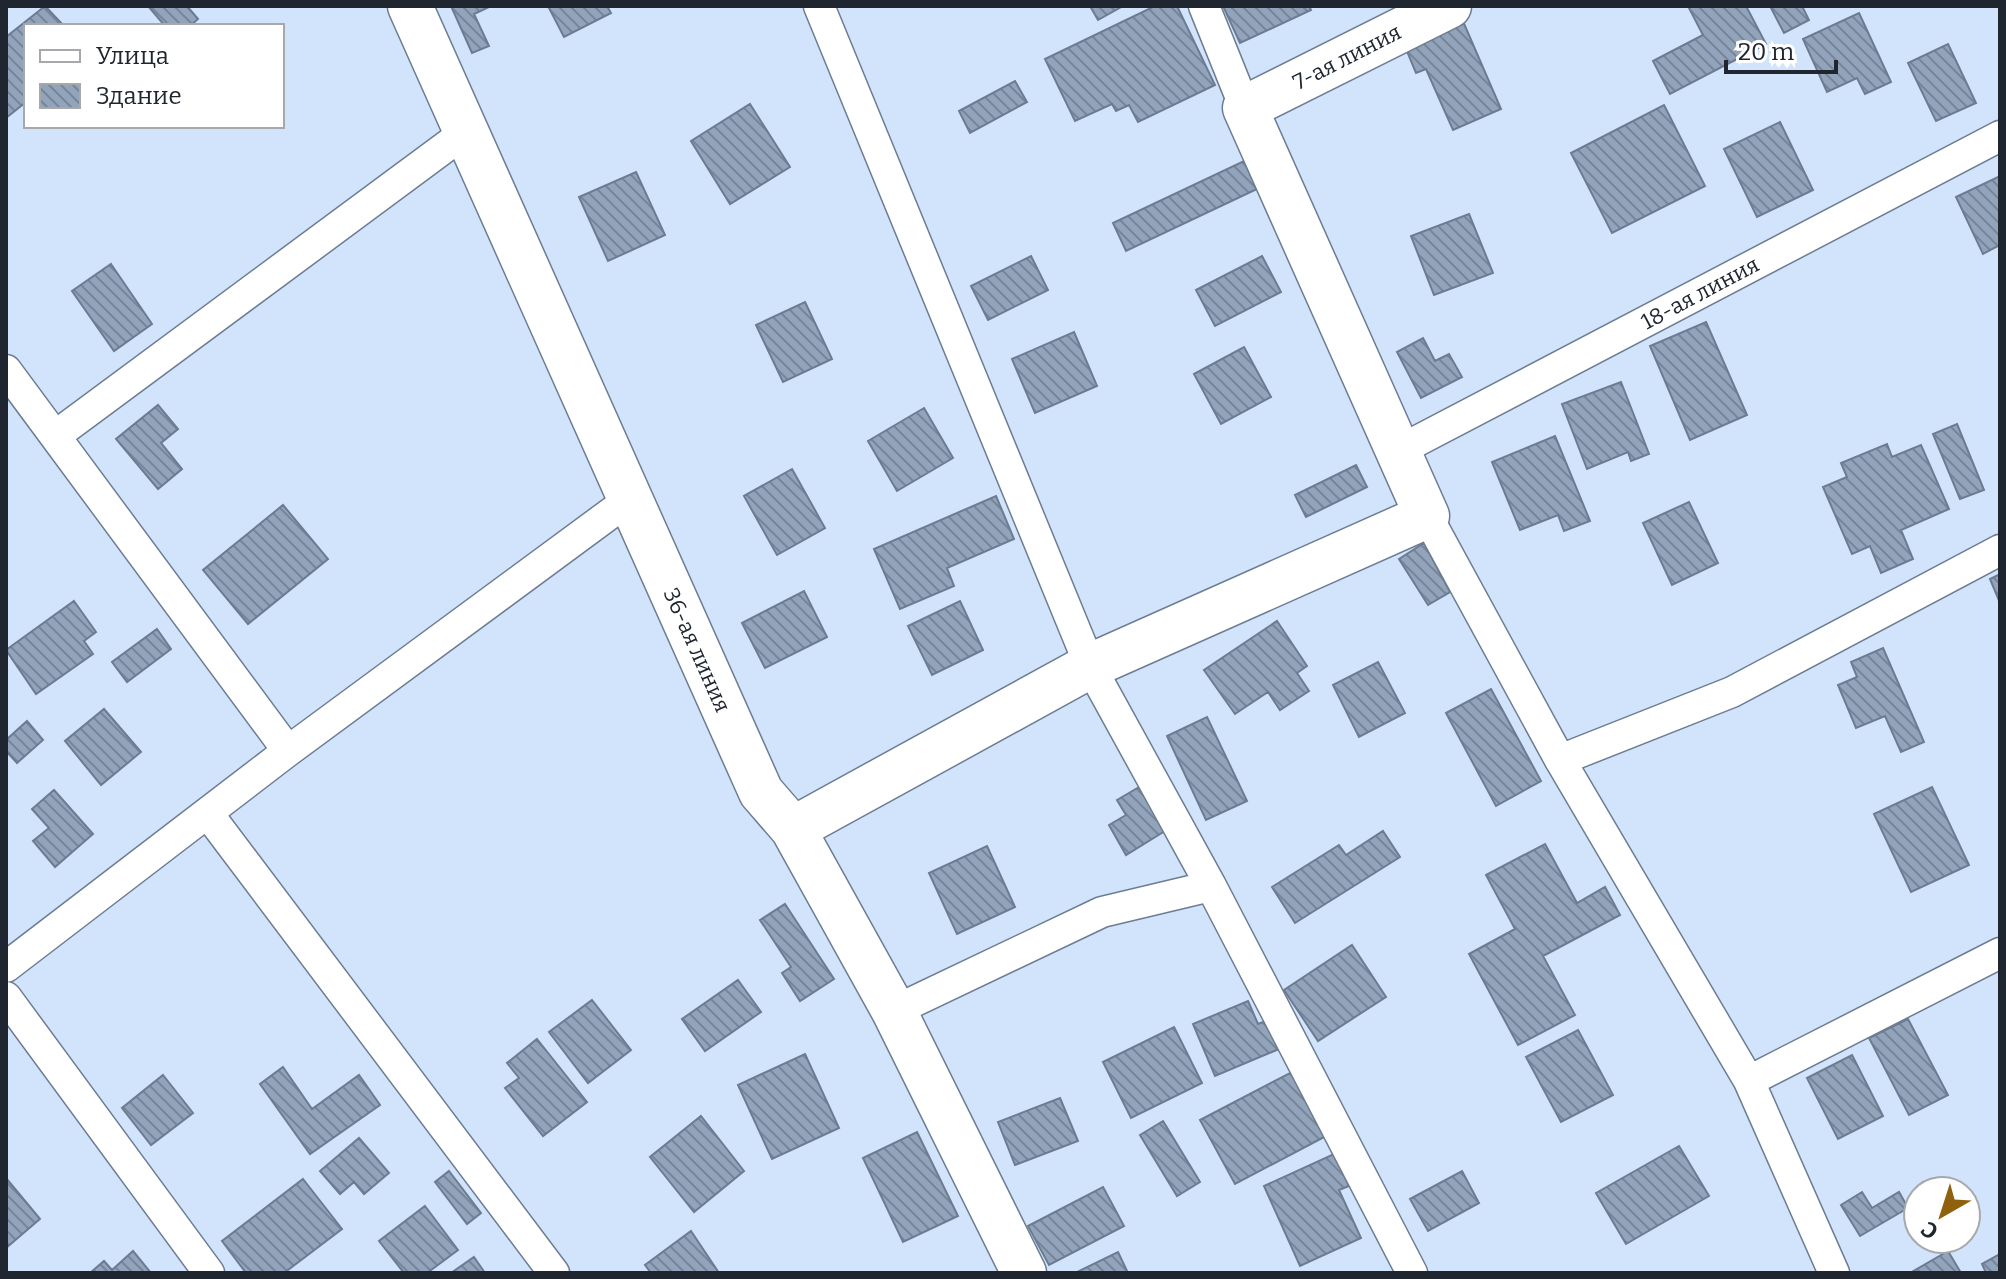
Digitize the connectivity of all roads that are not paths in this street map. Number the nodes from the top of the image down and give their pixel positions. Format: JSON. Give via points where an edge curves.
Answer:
{"nodes":[{"id":1,"x":410,"y":6,"type":"edge"},
{"id":2,"x":819,"y":6,"type":"edge"},
{"id":3,"x":1204,"y":6,"type":"edge"},
{"id":4,"x":1449,"y":6,"type":"edge"},
{"id":5,"x":1245,"y":108,"type":"junction"},
{"id":6,"x":467,"y":131,"type":"junction"},
{"id":7,"x":2000,"y":136,"type":"edge"},
{"id":8,"x":6,"y":370,"type":"edge"},
{"id":9,"x":55,"y":436,"type":"junction"},
{"id":10,"x":1400,"y":450,"type":"junction"},
{"id":11,"x":630,"y":499,"type":"junction"},
{"id":12,"x":1427,"y":516,"type":"junction"},
{"id":13,"x":2000,"y":550,"type":"edge"},
{"id":14,"x":1090,"y":666,"type":"junction"},
{"id":15,"x":288,"y":751,"type":"junction"},
{"id":16,"x":1560,"y":760,"type":"junction"},
{"id":17,"x":209,"y":815,"type":"junction"},
{"id":18,"x":793,"y":829,"type":"junction"},
{"id":19,"x":1211,"y":886,"type":"junction"},
{"id":20,"x":2000,"y":953,"type":"edge"},
{"id":21,"x":6,"y":967,"type":"edge"},
{"id":22,"x":6,"y":997,"type":"edge"},
{"id":23,"x":894,"y":1011,"type":"junction"},
{"id":24,"x":1749,"y":1081,"type":"junction"},
{"id":25,"x":209,"y":1273,"type":"edge"},
{"id":26,"x":554,"y":1273,"type":"edge"},
{"id":27,"x":1024,"y":1273,"type":"edge"},
{"id":28,"x":1412,"y":1273,"type":"edge"},
{"id":29,"x":1834,"y":1273,"type":"edge"}],
"edges":[{"from":1,"to":6,"type":"street","name":"36-ая линия"},
{"from":2,"to":14,"type":"street"},
{"from":3,"to":5,"type":"street"},
{"from":4,"to":5,"type":"street","name":"7-ая линия"},
{"from":5,"to":10,"type":"street"},
{"from":6,"to":9,"type":"street"},
{"from":6,"to":11,"type":"street","name":"36-ая линия"},
{"from":7,"to":10,"type":"street","name":"18-ая линия"},
{"from":8,"to":9,"type":"street"},
{"from":9,"to":15,"type":"street"},
{"from":10,"to":12,"type":"street"},
{"from":11,"to":15,"type":"street"},
{"from":11,"to":18,"type":"street","name":"36-ая линия","via":[[761,792]]},
{"from":12,"to":14,"type":"street"},
{"from":12,"to":16,"type":"street"},
{"from":13,"to":16,"type":"street","via":[[1732,692]]},
{"from":14,"to":18,"type":"street"},
{"from":14,"to":19,"type":"street"},
{"from":15,"to":17,"type":"street"},
{"from":16,"to":24,"type":"street"},
{"from":17,"to":21,"type":"street"},
{"from":17,"to":26,"type":"street"},
{"from":18,"to":23,"type":"street","name":"36-ая линия"},
{"from":19,"to":23,"type":"street","via":[[1102,912]]},
{"from":19,"to":28,"type":"street"},
{"from":20,"to":24,"type":"street"},
{"from":22,"to":25,"type":"street"},
{"from":23,"to":27,"type":"street","name":"36-ая линия"},
{"from":24,"to":29,"type":"street"}]}
